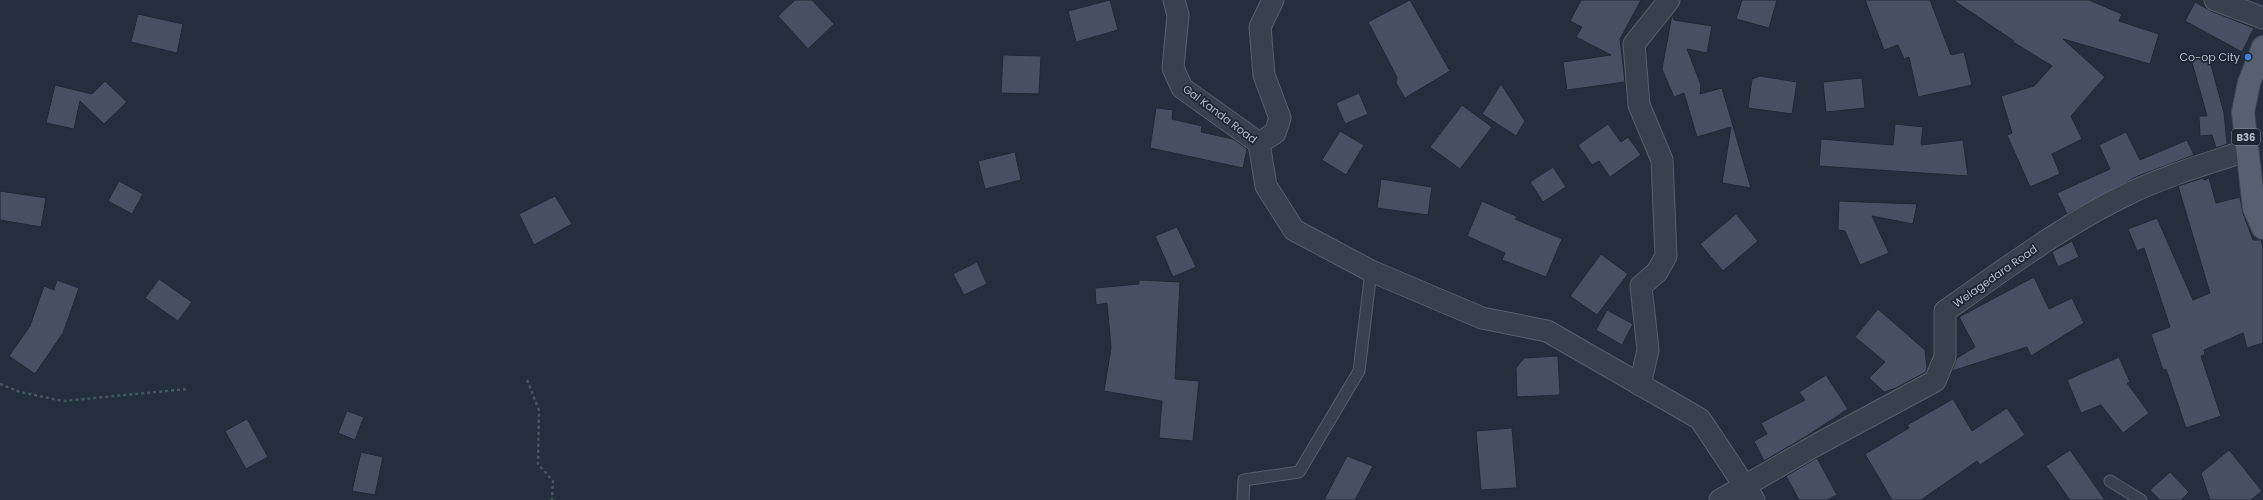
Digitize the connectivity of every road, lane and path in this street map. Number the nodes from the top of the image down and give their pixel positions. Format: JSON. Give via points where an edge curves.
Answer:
{"nodes":[{"id":1,"x":1174,"y":0,"type":"edge"},
{"id":2,"x":1273,"y":0,"type":"edge"},
{"id":3,"x":1669,"y":0,"type":"edge"},
{"id":4,"x":2215,"y":0,"type":"edge"},
{"id":5,"x":2263,"y":18,"type":"edge"},
{"id":6,"x":2263,"y":47,"type":"edge"},
{"id":7,"x":1259,"y":144,"type":"junction"},
{"id":8,"x":2248,"y":150,"type":"junction"},
{"id":9,"x":2263,"y":228,"type":"edge"},
{"id":10,"x":1371,"y":272,"type":"junction"},
{"id":11,"x":527,"y":380,"type":"dead end"},
{"id":12,"x":0,"y":384,"type":"edge"},
{"id":13,"x":1640,"y":385,"type":"junction"},
{"id":14,"x":188,"y":389,"type":"dead end"},
{"id":15,"x":2110,"y":481,"type":"dead end"},
{"id":16,"x":1749,"y":492,"type":"edge"},
{"id":17,"x":552,"y":500,"type":"edge"},
{"id":18,"x":1243,"y":500,"type":"edge"},
{"id":19,"x":1720,"y":500,"type":"edge"},
{"id":20,"x":2141,"y":500,"type":"edge"}],
"edges":[{"from":1,"to":7,"type":"street","name":"Gal Kanda Road","via":[[1178,15],[1173,68],[1182,88]]},
{"from":2,"to":7,"type":"street","name":"Gal Kanda Road","via":[[1260,27],[1264,75],[1280,118],[1275,134]]},
{"from":3,"to":13,"type":"street","via":[[1634,44],[1639,105],[1662,160],[1666,256],[1657,272],[1641,286],[1648,350]]},
{"from":4,"to":5,"type":"street"},
{"from":6,"to":8,"type":"main road","number":"B36","via":[[2249,83],[2243,112]]},
{"from":7,"to":10,"type":"street","via":[[1266,186],[1294,230]]},
{"from":8,"to":9,"type":"main road","number":"B36","via":[[2254,208]]},
{"from":8,"to":16,"type":"street","name":"Welagedara Road","via":[[2172,174],[2127,194],[2041,243],[1945,311],[1945,357],[1935,381]]},
{"from":10,"to":13,"type":"street","via":[[1482,318],[1547,331]]},
{"from":10,"to":18,"type":"lane","via":[[1359,371],[1299,472],[1244,480]]},
{"from":11,"to":17,"type":"path","via":[[539,410],[538,464],[553,481]]},
{"from":12,"to":14,"type":"path","via":[[20,392],[63,401]]},
{"from":13,"to":16,"type":"street","via":[[1700,419]]},
{"from":15,"to":20,"type":"lane"},
{"from":16,"to":19,"type":"street","name":"Welagedara Road"}]}
